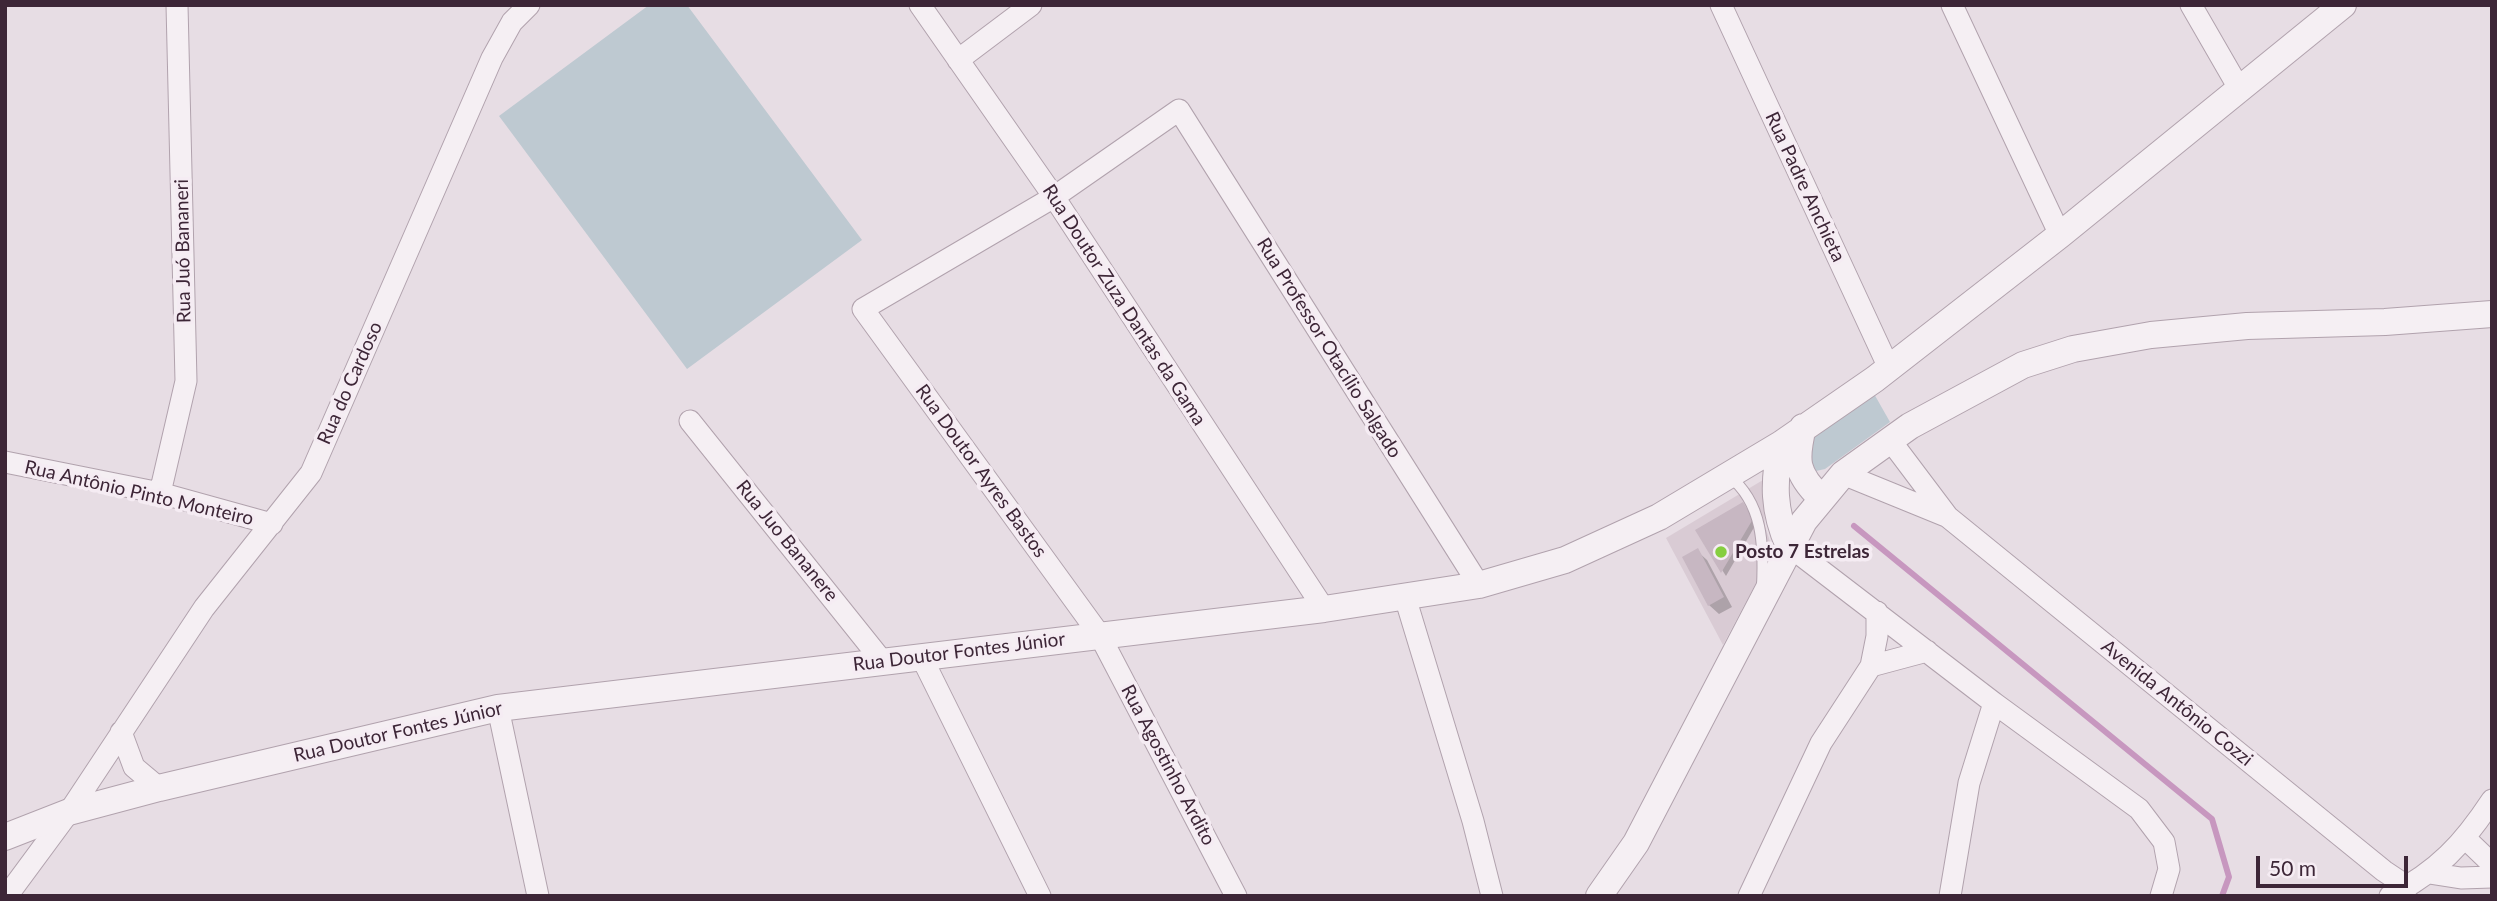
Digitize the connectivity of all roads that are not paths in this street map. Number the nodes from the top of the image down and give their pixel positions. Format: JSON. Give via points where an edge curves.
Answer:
{"nodes":[{"id":1,"x":177,"y":5,"type":"edge"},
{"id":2,"x":529,"y":5,"type":"edge"},
{"id":3,"x":920,"y":5,"type":"edge"},
{"id":4,"x":1031,"y":5,"type":"edge"},
{"id":5,"x":1721,"y":5,"type":"edge"},
{"id":6,"x":1952,"y":5,"type":"edge"},
{"id":7,"x":2191,"y":5,"type":"edge"},
{"id":8,"x":2343,"y":5,"type":"edge"},
{"id":9,"x":514,"y":14,"type":"edge"},
{"id":10,"x":958,"y":60,"type":"junction"},
{"id":11,"x":2240,"y":90,"type":"junction"},
{"id":12,"x":1054,"y":197,"type":"junction"},
{"id":13,"x":2060,"y":235,"type":"junction"},
{"id":14,"x":2492,"y":314,"type":"edge"},
{"id":15,"x":1882,"y":374,"type":"junction"},
{"id":16,"x":690,"y":421,"type":"dead end"},
{"id":17,"x":1803,"y":427,"type":"junction"},
{"id":18,"x":1900,"y":433,"type":"junction"},
{"id":19,"x":1781,"y":444,"type":"junction"},
{"id":20,"x":5,"y":462,"type":"edge"},
{"id":21,"x":1843,"y":474,"type":"junction"},
{"id":22,"x":1729,"y":476,"type":"junction"},
{"id":23,"x":160,"y":493,"type":"junction"},
{"id":24,"x":1821,"y":498,"type":"junction"},
{"id":25,"x":1948,"y":517,"type":"junction"},
{"id":26,"x":272,"y":524,"type":"junction"},
{"id":27,"x":1789,"y":546,"type":"junction"},
{"id":28,"x":1479,"y":586,"type":"junction"},
{"id":29,"x":1405,"y":597,"type":"junction"},
{"id":30,"x":1762,"y":599,"type":"junction"},
{"id":31,"x":1324,"y":609,"type":"junction"},
{"id":32,"x":1877,"y":612,"type":"junction"},
{"id":33,"x":1099,"y":634,"type":"junction"},
{"id":34,"x":1927,"y":651,"type":"junction"},
{"id":35,"x":921,"y":656,"type":"junction"},
{"id":36,"x":883,"y":662,"type":"junction"},
{"id":37,"x":1871,"y":666,"type":"junction"},
{"id":38,"x":1994,"y":704,"type":"junction"},
{"id":39,"x":498,"y":708,"type":"junction"},
{"id":40,"x":121,"y":732,"type":"junction"},
{"id":41,"x":159,"y":788,"type":"junction"},
{"id":42,"x":2492,"y":800,"type":"edge"},
{"id":43,"x":69,"y":812,"type":"junction"},
{"id":44,"x":5,"y":837,"type":"edge"},
{"id":45,"x":2466,"y":839,"type":"junction"},
{"id":46,"x":2492,"y":864,"type":"edge"},
{"id":47,"x":2429,"y":873,"type":"junction"},
{"id":48,"x":2492,"y":877,"type":"edge"},
{"id":49,"x":2399,"y":891,"type":"edge"},
{"id":50,"x":537,"y":895,"type":"edge"},
{"id":51,"x":7,"y":896,"type":"edge"},
{"id":52,"x":1040,"y":896,"type":"edge"},
{"id":53,"x":1237,"y":896,"type":"edge"},
{"id":54,"x":1492,"y":896,"type":"edge"},
{"id":55,"x":1599,"y":896,"type":"edge"},
{"id":56,"x":1749,"y":896,"type":"edge"},
{"id":57,"x":1950,"y":896,"type":"edge"},
{"id":58,"x":2161,"y":896,"type":"edge"}],
"edges":[{"from":1,"to":23,"type":"street","name":"Rua Juó Bananeri","via":[[186,381]]},
{"from":2,"to":9,"type":"street","name":"Rua do Cardoso"},
{"from":3,"to":10,"type":"street","name":"Rua Doutor Zuza Dantas da Gama"},
{"from":4,"to":10,"type":"street"},
{"from":5,"to":15,"type":"street","name":"Rua Padre Anchieta"},
{"from":6,"to":13,"type":"street"},
{"from":7,"to":11,"type":"street"},
{"from":8,"to":11,"type":"street","name":"Rua Doutor Fontes Júnior"},
{"from":9,"to":26,"type":"street","name":"Rua do Cardoso","via":[[311,473]]},
{"from":10,"to":12,"type":"street","name":"Rua Doutor Zuza Dantas da Gama"},
{"from":11,"to":13,"type":"street","name":"Rua Doutor Fontes Júnior"},
{"from":12,"to":28,"type":"street","name":"Rua Professor Otacílio Salgado","via":[[1180,110]]},
{"from":12,"to":31,"type":"street","name":"Rua Doutor Zuza Dantas da Gama"},
{"from":12,"to":33,"type":"street","name":"Rua Doutor Ayres Bastos","via":[[863,309]]},
{"from":13,"to":15,"type":"street","name":"Rua Doutor Fontes Júnior"},
{"from":14,"to":18,"type":"street","via":[[2247,326],[2151,335],[2073,349],[2023,365]]},
{"from":15,"to":17,"type":"street","name":"Rua Doutor Fontes Júnior"},
{"from":16,"to":36,"type":"street","name":"Rua Juo Bananere"},
{"from":17,"to":19,"type":"street","name":"Rua Doutor Fontes Júnior"},
{"from":17,"to":24,"type":"street","via":[[1799,467]]},
{"from":18,"to":21,"type":"street"},
{"from":18,"to":25,"type":"street","name":"Avenida Antônio Cozzi"},
{"from":19,"to":22,"type":"street","name":"Rua Doutor Fontes Júnior"},
{"from":19,"to":27,"type":"street","via":[[1774,477],[1775,505]]},
{"from":20,"to":23,"type":"street","name":"Rua Antônio Pinto Monteiro"},
{"from":21,"to":24,"type":"street"},
{"from":21,"to":25,"type":"street","name":"Avenida Antônio Cozzi"},
{"from":22,"to":28,"type":"street","name":"Rua Doutor Fontes Júnior","via":[[1660,517],[1565,559]]},
{"from":22,"to":30,"type":"lane","via":[[1746,493],[1757,515]]},
{"from":23,"to":26,"type":"street","name":"Rua Antônio Pinto Monteiro"},
{"from":24,"to":27,"type":"street"},
{"from":25,"to":49,"type":"street","name":"Avenida Antônio Cozzi","via":[[2384,872]]},
{"from":26,"to":40,"type":"street","name":"Rua do Cardoso","via":[[204,608]]},
{"from":27,"to":30,"type":"street"},
{"from":27,"to":32,"type":"street"},
{"from":28,"to":29,"type":"street","name":"Rua Doutor Fontes Júnior"},
{"from":29,"to":31,"type":"street","name":"Rua Doutor Fontes Júnior"},
{"from":29,"to":54,"type":"street"},
{"from":30,"to":55,"type":"street","via":[[1636,843]]},
{"from":31,"to":33,"type":"street","name":"Rua Doutor Fontes Júnior"},
{"from":32,"to":34,"type":"street"},
{"from":32,"to":37,"type":"street"},
{"from":33,"to":35,"type":"street","name":"Rua Doutor Fontes Júnior"},
{"from":33,"to":53,"type":"street","name":"Rua Agostinho Ardito"},
{"from":34,"to":37,"type":"street"},
{"from":34,"to":38,"type":"street"},
{"from":35,"to":36,"type":"street","name":"Rua Doutor Fontes Júnior"},
{"from":35,"to":52,"type":"street"},
{"from":36,"to":39,"type":"street","name":"Rua Doutor Fontes Júnior"},
{"from":37,"to":56,"type":"street","via":[[1821,743]]},
{"from":38,"to":57,"type":"street","via":[[1969,783]]},
{"from":38,"to":58,"type":"street","via":[[2139,809],[2164,842],[2169,869]]},
{"from":39,"to":41,"type":"street","name":"Rua Doutor Fontes Júnior"},
{"from":39,"to":50,"type":"street"},
{"from":40,"to":41,"type":"street","via":[[134,766]]},
{"from":40,"to":43,"type":"street","name":"Rua do Cardoso"},
{"from":41,"to":43,"type":"street","name":"Rua Doutor Fontes Júnior"},
{"from":42,"to":45,"type":"street"},
{"from":43,"to":44,"type":"street","name":"Rua Doutor Fontes Júnior"},
{"from":43,"to":51,"type":"street","name":"Rua do Cardoso"},
{"from":45,"to":46,"type":"street"},
{"from":45,"to":47,"type":"street"},
{"from":47,"to":48,"type":"street"},
{"from":47,"to":49,"type":"street"}]}
